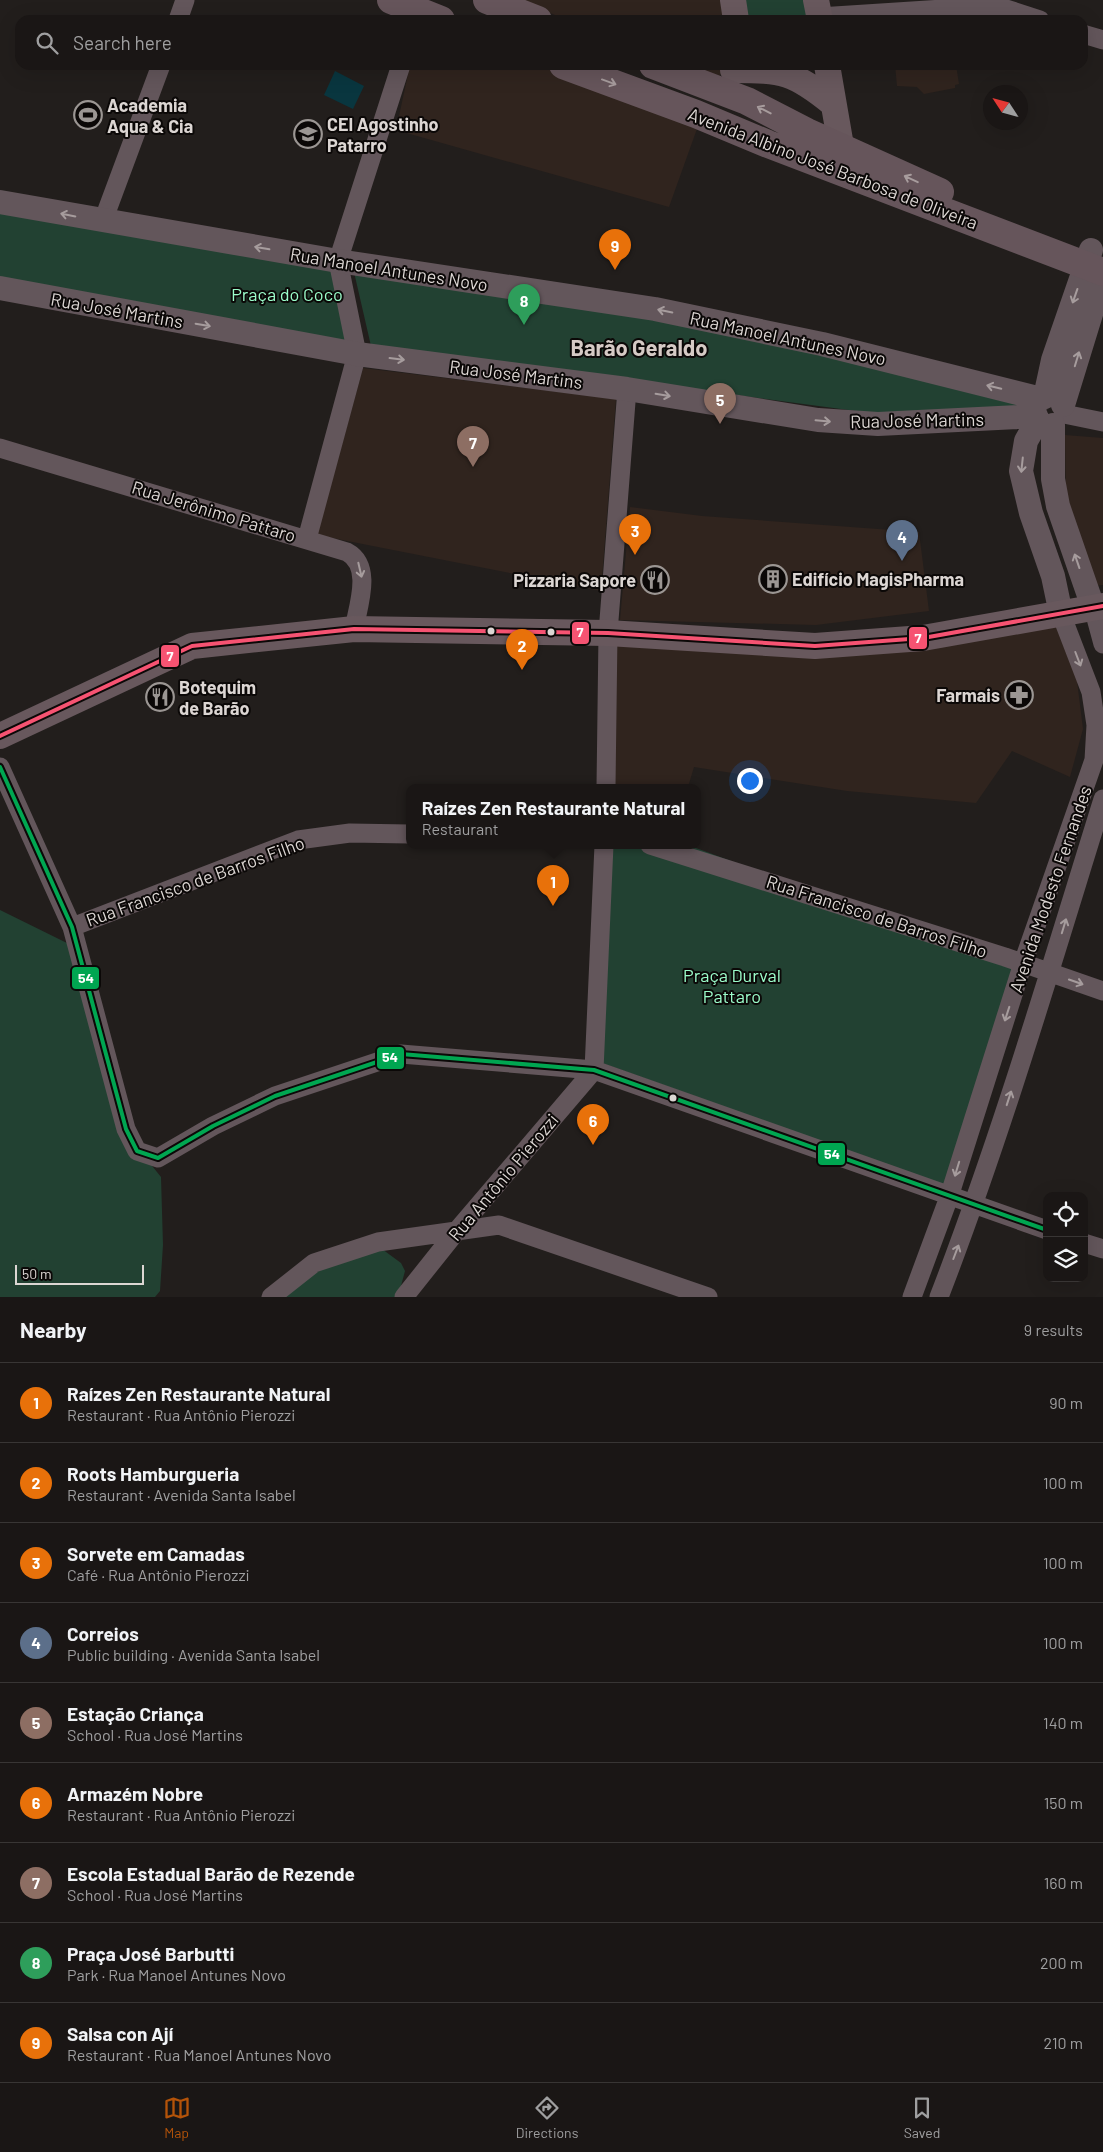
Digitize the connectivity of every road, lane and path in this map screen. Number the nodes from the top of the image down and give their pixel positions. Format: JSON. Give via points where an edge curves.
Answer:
{"nodes":[{"id":1,"x":185,"y":0,"type":"edge"},
{"id":2,"x":391,"y":0,"type":"edge"},
{"id":3,"x":487,"y":0,"type":"edge"},
{"id":4,"x":818,"y":14,"type":"edge"},
{"id":5,"x":180,"y":15,"type":"edge"},
{"id":6,"x":421,"y":15,"type":"edge"},
{"id":7,"x":525,"y":15,"type":"edge"},
{"id":8,"x":1025,"y":15,"type":"edge"},
{"id":9,"x":1088,"y":36,"type":"edge"},
{"id":10,"x":1103,"y":40,"type":"edge"},
{"id":11,"x":159,"y":70,"type":"edge"},
{"id":12,"x":398,"y":70,"type":"edge"},
{"id":13,"x":577,"y":70,"type":"edge"},
{"id":14,"x":688,"y":70,"type":"edge"},
{"id":15,"x":828,"y":70,"type":"edge"},
{"id":16,"x":730,"y":76,"type":"edge"},
{"id":17,"x":709,"y":119,"type":"junction"},
{"id":18,"x":837,"y":124,"type":"junction"},
{"id":19,"x":807,"y":132,"type":"junction"},
{"id":20,"x":768,"y":144,"type":"junction"},
{"id":21,"x":0,"y":202,"type":"edge"},
{"id":22,"x":103,"y":221,"type":"junction"},
{"id":23,"x":338,"y":262,"type":"junction"},
{"id":24,"x":1097,"y":263,"type":"edge"},
{"id":25,"x":0,"y":288,"type":"edge"},
{"id":26,"x":357,"y":354,"type":"junction"},
{"id":27,"x":627,"y":389,"type":"junction"},
{"id":28,"x":1048,"y":411,"type":"junction"},
{"id":29,"x":1103,"y":422,"type":"edge"},
{"id":30,"x":0,"y":448,"type":"edge"},
{"id":31,"x":307,"y":539,"type":"junction"},
{"id":32,"x":1098,"y":606,"type":"edge"},
{"id":33,"x":1060,"y":614,"type":"junction"},
{"id":34,"x":354,"y":629,"type":"junction"},
{"id":35,"x":608,"y":633,"type":"junction"},
{"id":36,"x":1103,"y":644,"type":"edge"},
{"id":37,"x":1097,"y":692,"type":"edge"},
{"id":38,"x":0,"y":736,"type":"edge"},
{"id":39,"x":0,"y":767,"type":"edge"},
{"id":40,"x":606,"y":784,"type":"edge"},
{"id":41,"x":1103,"y":799,"type":"edge"},
{"id":42,"x":406,"y":834,"type":"edge"},
{"id":43,"x":604,"y":849,"type":"edge"},
{"id":44,"x":663,"y":849,"type":"edge"},
{"id":45,"x":72,"y":927,"type":"junction"},
{"id":46,"x":1024,"y":963,"type":"junction"},
{"id":47,"x":1050,"y":972,"type":"junction"},
{"id":48,"x":1103,"y":990,"type":"edge"},
{"id":49,"x":594,"y":1070,"type":"junction"},
{"id":50,"x":949,"y":1197,"type":"junction"},
{"id":51,"x":974,"y":1206,"type":"junction"},
{"id":52,"x":1043,"y":1229,"type":"edge"},
{"id":53,"x":455,"y":1232,"type":"junction"},
{"id":54,"x":1088,"y":1244,"type":"edge"},
{"id":55,"x":1103,"y":1249,"type":"edge"},
{"id":56,"x":271,"y":1297,"type":"edge"},
{"id":57,"x":404,"y":1297,"type":"edge"},
{"id":58,"x":708,"y":1297,"type":"edge"},
{"id":59,"x":912,"y":1297,"type":"edge"},
{"id":60,"x":939,"y":1297,"type":"edge"}],
"edges":[{"from":1,"to":5,"type":"street"},
{"from":2,"to":6,"type":"main road"},
{"from":3,"to":7,"type":"main road"},
{"from":4,"to":8,"type":"street","via":[[989,6]]},
{"from":9,"to":10,"type":"street"},
{"from":11,"to":22,"type":"street"},
{"from":12,"to":23,"type":"street"},
{"from":13,"to":17,"type":"main road","name":"Avenida Albino José Barbosa de Oliveira","one_way":true},
{"from":14,"to":16,"type":"main road","name":"Avenida Albino José Barbosa de Oliveira"},
{"from":15,"to":18,"type":"main road"},
{"from":16,"to":17,"type":"main road"},
{"from":16,"to":18,"type":"main road","via":[[770,70],[794,76],[808,83]]},
{"from":19,"to":16,"type":"main road","name":"Avenida Albino José Barbosa de Oliveira","one_way":true,"via":[[747,101]]},
{"from":17,"to":20,"type":"main road","name":"Avenida Albino José Barbosa de Oliveira"},
{"from":18,"to":19,"type":"main road","name":"Avenida Albino José Barbosa de Oliveira"},
{"from":24,"to":18,"type":"main road","name":"Avenida Albino José Barbosa de Oliveira","one_way":true,"via":[[966,203]]},
{"from":19,"to":20,"type":"main road"},
{"from":20,"to":24,"type":"main road","name":"Avenida Albino José Barbosa de Oliveira"},
{"from":22,"to":21,"type":"street","name":"Rua Manoel Antunes Novo","one_way":true},
{"from":23,"to":22,"type":"street","name":"Rua Manoel Antunes Novo","one_way":true},
{"from":23,"to":26,"type":"street"},
{"from":28,"to":23,"type":"street","name":"Rua Manoel Antunes Novo","one_way":true,"via":[[822,344],[655,309]]},
{"from":24,"to":28,"type":"street","name":"Avenida Modesto Fernandes","via":[[1053,360]]},
{"from":25,"to":26,"type":"street","name":"Rua José Martins","one_way":true},
{"from":26,"to":27,"type":"street","name":"Rua José Martins","one_way":true},
{"from":26,"to":31,"type":"street"},
{"from":27,"to":28,"type":"street","name":"Rua José Martins","one_way":true,"via":[[818,420],[878,424]]},
{"from":27,"to":35,"type":"street"},
{"from":28,"to":29,"type":"street","name":"Rua José Martins"},
{"from":32,"to":28,"type":"street","name":"Avenida Modesto Fernandes","one_way":true,"via":[[1058,506]]},
{"from":28,"to":33,"type":"street","name":"Avenida Modesto Fernandes","one_way":true,"via":[[1026,441],[1021,471],[1031,514],[1053,576]]},
{"from":30,"to":31,"type":"street","name":"Rua Jerônimo Pattaro"},
{"from":31,"to":34,"type":"street","name":"Rua Jerônimo Pattaro","one_way":true,"via":[[356,557],[362,581]]},
{"from":32,"to":33,"type":"main road"},
{"from":32,"to":36,"type":"street","name":"Avenida Modesto Fernandes"},
{"from":33,"to":35,"type":"main road","via":[[923,638],[815,646]]},
{"from":33,"to":37,"type":"street","name":"Avenida Modesto Fernandes","one_way":true},
{"from":34,"to":35,"type":"main road"},
{"from":34,"to":38,"type":"main road","via":[[192,646]]},
{"from":35,"to":40,"type":"street"},
{"from":37,"to":46,"type":"street","name":"Avenida Modesto Fernandes","via":[[1094,760]]},
{"from":39,"to":45,"type":"street"},
{"from":47,"to":41,"type":"street","name":"Avenida Modesto Fernandes","one_way":true},
{"from":42,"to":45,"type":"street","name":"Rua Francisco de Barros Filho","via":[[350,834],[298,840]]},
{"from":43,"to":49,"type":"street"},
{"from":44,"to":46,"type":"street","name":"Rua Francisco de Barros Filho"},
{"from":45,"to":49,"type":"street","via":[[126,1129],[137,1151],[158,1158],[212,1126],[274,1096],[402,1054]]},
{"from":46,"to":47,"type":"street","name":"Rua Francisco de Barros Filho"},
{"from":46,"to":50,"type":"street","name":"Avenida Modesto Fernandes","one_way":true},
{"from":47,"to":48,"type":"street","name":"Rua Francisco de Barros Filho","one_way":true},
{"from":51,"to":47,"type":"street","name":"Avenida Modesto Fernandes","one_way":true},
{"from":49,"to":50,"type":"street"},
{"from":49,"to":53,"type":"street","name":"Rua Antônio Pierozzi"},
{"from":50,"to":51,"type":"street"},
{"from":50,"to":59,"type":"street","name":"Avenida Modesto Fernandes"},
{"from":51,"to":52,"type":"street"},
{"from":60,"to":51,"type":"street","name":"Avenida Modesto Fernandes","one_way":true},
{"from":53,"to":56,"type":"street","via":[[378,1242],[314,1263]]},
{"from":53,"to":57,"type":"street","name":"Rua Antônio Pierozzi"},
{"from":53,"to":58,"type":"street","via":[[499,1225]]},
{"from":54,"to":55,"type":"street"}]}
